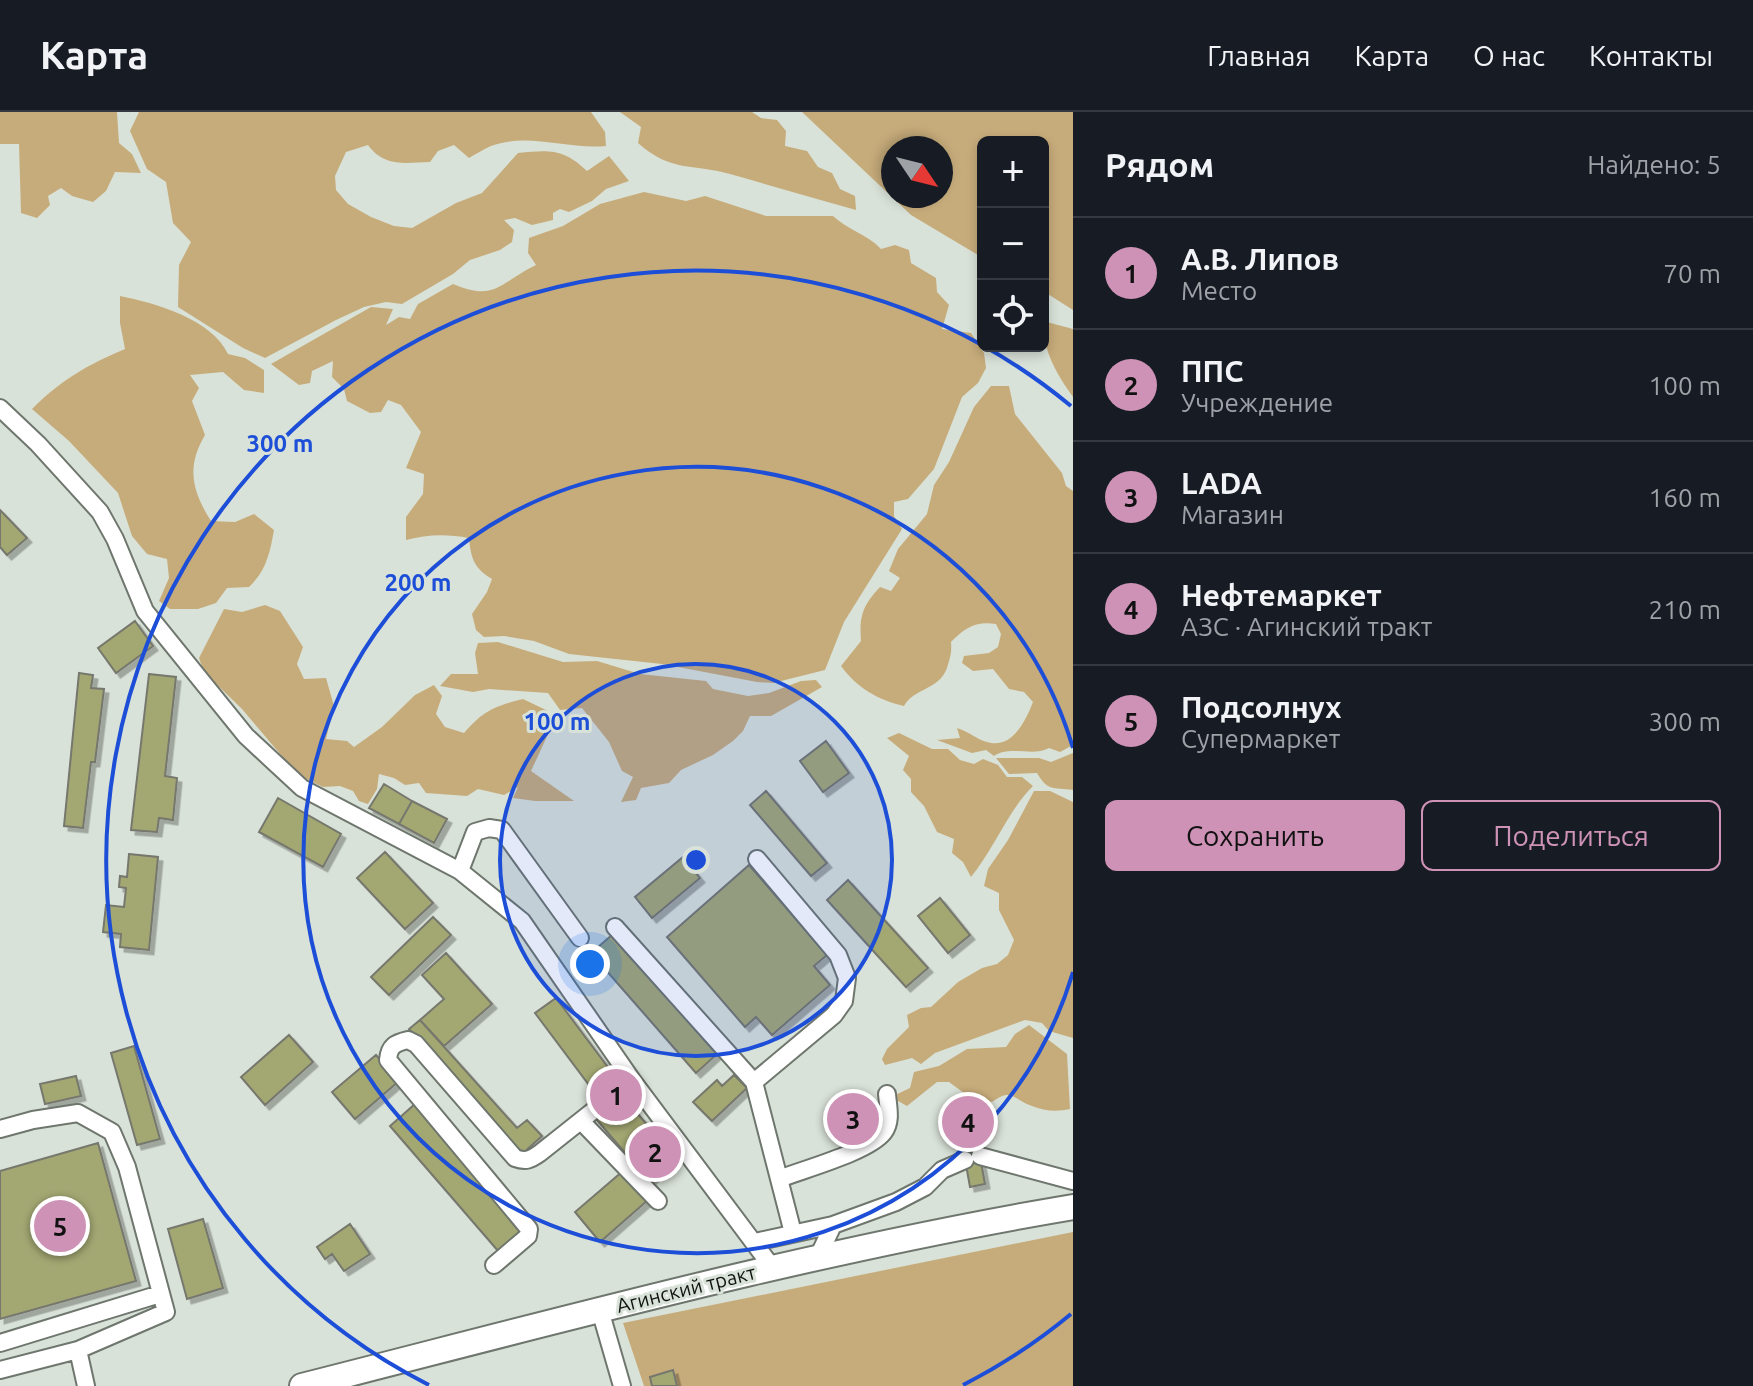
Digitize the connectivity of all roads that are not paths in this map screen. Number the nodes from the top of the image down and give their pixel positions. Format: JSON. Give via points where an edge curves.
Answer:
{"nodes":[{"id":1,"x":0,"y":408,"type":"edge"},
{"id":2,"x":757,"y":859,"type":"dead end"},
{"id":3,"x":460,"y":871,"type":"junction"},
{"id":4,"x":615,"y":927,"type":"dead end"},
{"id":5,"x":580,"y":938,"type":"dead end"},
{"id":6,"x":632,"y":1080,"type":"junction"},
{"id":7,"x":754,"y":1082,"type":"junction"},
{"id":8,"x":887,"y":1094,"type":"dead end"},
{"id":9,"x":581,"y":1121,"type":"junction"},
{"id":10,"x":0,"y":1129,"type":"edge"},
{"id":11,"x":779,"y":1179,"type":"junction"},
{"id":12,"x":1073,"y":1181,"type":"edge"},
{"id":13,"x":658,"y":1201,"type":"dead end"},
{"id":14,"x":1073,"y":1207,"type":"edge"},
{"id":15,"x":833,"y":1225,"type":"junction"},
{"id":16,"x":793,"y":1233,"type":"junction"},
{"id":17,"x":755,"y":1242,"type":"junction"},
{"id":18,"x":818,"y":1257,"type":"junction"},
{"id":19,"x":494,"y":1265,"type":"dead end"},
{"id":20,"x":772,"y":1267,"type":"junction"},
{"id":21,"x":160,"y":1294,"type":"junction"},
{"id":22,"x":600,"y":1310,"type":"junction"},
{"id":23,"x":0,"y":1343,"type":"edge"},
{"id":24,"x":78,"y":1350,"type":"junction"},
{"id":25,"x":0,"y":1370,"type":"edge"},
{"id":26,"x":86,"y":1386,"type":"edge"},
{"id":27,"x":302,"y":1386,"type":"edge"},
{"id":28,"x":622,"y":1386,"type":"edge"}],
"edges":[{"from":1,"to":3,"type":"street","via":[[100,512],[145,611],[246,736],[302,788]]},
{"from":2,"to":7,"type":"street","via":[[838,955],[847,978],[844,1001],[834,1015]]},
{"from":3,"to":5,"type":"street","via":[[475,832],[502,830]]},
{"from":3,"to":6,"type":"street","via":[[522,921]]},
{"from":4,"to":7,"type":"street"},
{"from":6,"to":9,"type":"street"},
{"from":6,"to":17,"type":"street"},
{"from":7,"to":11,"type":"street"},
{"from":8,"to":11,"type":"street","via":[[889,1121],[870,1145]]},
{"from":9,"to":13,"type":"street"},
{"from":9,"to":19,"type":"street","via":[[522,1161],[416,1044],[395,1043],[389,1051],[388,1060],[529,1229],[528,1236]]},
{"from":10,"to":21,"type":"street","via":[[78,1113],[112,1132],[127,1167]]},
{"from":11,"to":16,"type":"street"},
{"from":12,"to":15,"type":"street","via":[[973,1158],[942,1170],[925,1187],[896,1202]]},
{"from":14,"to":18,"type":"highway","name":"Агинский тракт"},
{"from":15,"to":16,"type":"street"},
{"from":15,"to":18,"type":"street"},
{"from":16,"to":17,"type":"street"},
{"from":17,"to":20,"type":"street"},
{"from":18,"to":20,"type":"highway","name":"Агинский тракт"},
{"from":20,"to":22,"type":"highway","name":"Агинский тракт"},
{"from":21,"to":23,"type":"street"},
{"from":21,"to":24,"type":"street","via":[[166,1312]]},
{"from":22,"to":27,"type":"highway","name":"Агинский тракт"},
{"from":22,"to":28,"type":"street"},
{"from":24,"to":25,"type":"street"},
{"from":24,"to":26,"type":"street"}]}
